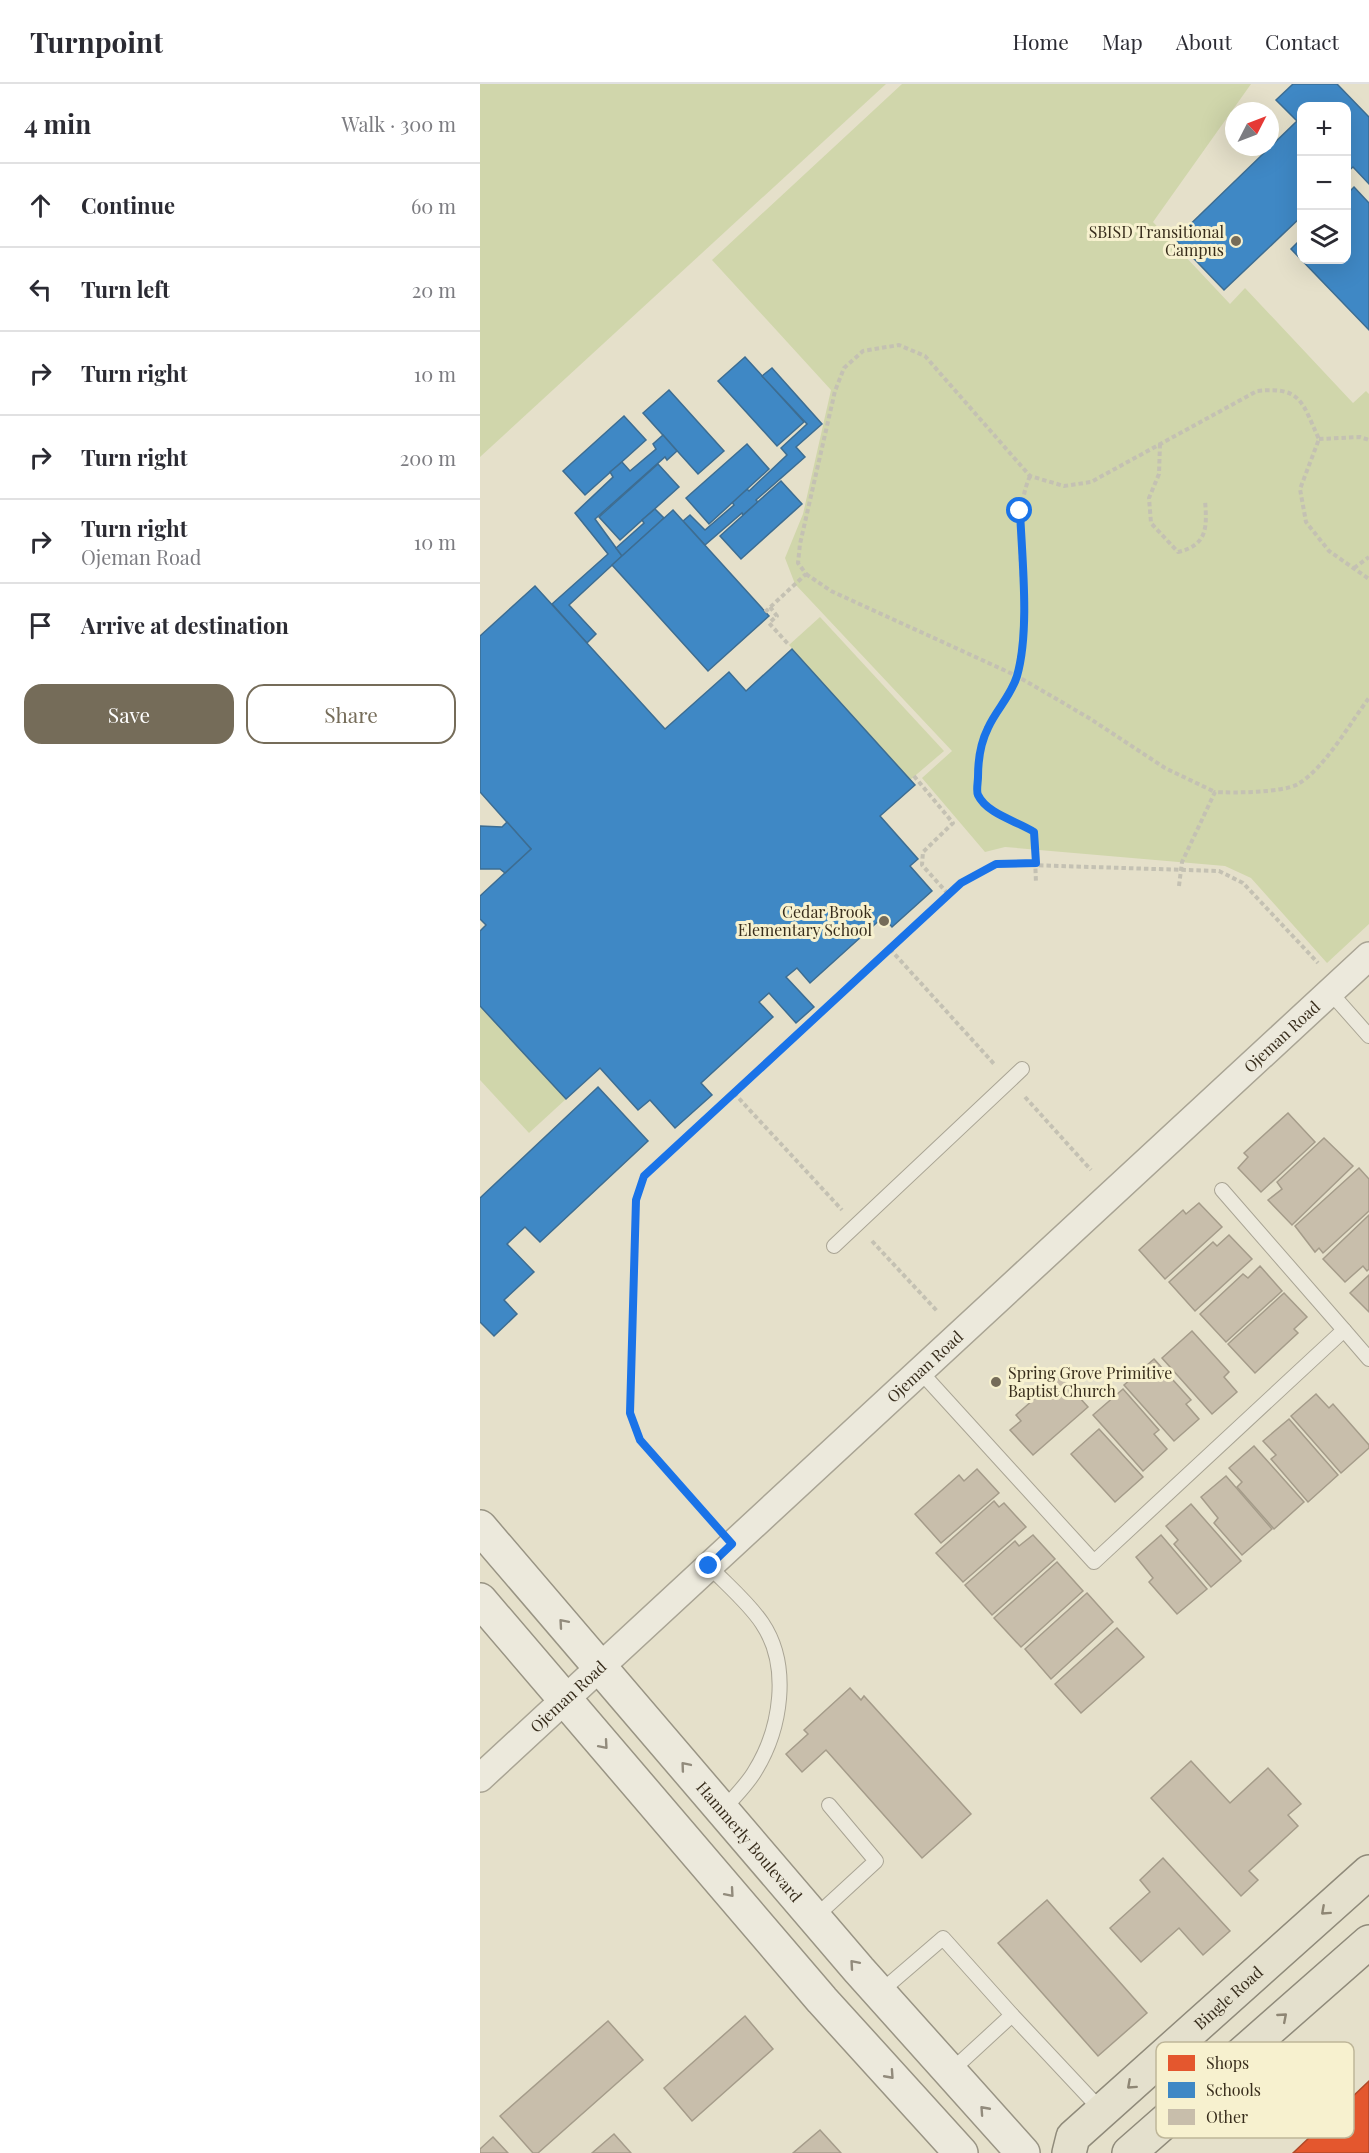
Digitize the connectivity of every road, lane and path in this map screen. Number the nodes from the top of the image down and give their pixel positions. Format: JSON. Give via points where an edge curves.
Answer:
{"nodes":[{"id":1,"x":1319,"y":439,"type":"junction"},
{"id":2,"x":1369,"y":440,"type":"edge"},
{"id":3,"x":1160,"y":443,"type":"junction"},
{"id":4,"x":1030,"y":476,"type":"junction"},
{"id":5,"x":1205,"y":500,"type":"dead end"},
{"id":6,"x":1369,"y":556,"type":"edge"},
{"id":7,"x":1354,"y":568,"type":"junction"},
{"id":8,"x":806,"y":574,"type":"junction"},
{"id":9,"x":1369,"y":579,"type":"edge"},
{"id":10,"x":770,"y":607,"type":"junction"},
{"id":11,"x":765,"y":612,"type":"dead end"},
{"id":12,"x":789,"y":645,"type":"dead end"},
{"id":13,"x":1017,"y":676,"type":"junction"},
{"id":14,"x":1369,"y":698,"type":"edge"},
{"id":15,"x":914,"y":776,"type":"dead end"},
{"id":16,"x":1215,"y":792,"type":"junction"},
{"id":17,"x":1036,"y":863,"type":"junction"},
{"id":18,"x":1181,"y":868,"type":"junction"},
{"id":19,"x":1036,"y":883,"type":"dead end"},
{"id":20,"x":1179,"y":886,"type":"dead end"},
{"id":21,"x":949,"y":895,"type":"junction"},
{"id":22,"x":890,"y":949,"type":"junction"},
{"id":23,"x":1369,"y":956,"type":"edge"},
{"id":24,"x":1334,"y":988,"type":"junction"},
{"id":25,"x":1369,"y":1036,"type":"edge"},
{"id":26,"x":1022,"y":1069,"type":"dead end"},
{"id":27,"x":1010,"y":1081,"type":"junction"},
{"id":28,"x":734,"y":1092,"type":"junction"},
{"id":29,"x":1091,"y":1170,"type":"dead end"},
{"id":30,"x":1222,"y":1190,"type":"dead end"},
{"id":31,"x":856,"y":1225,"type":"junction"},
{"id":32,"x":834,"y":1246,"type":"dead end"},
{"id":33,"x":937,"y":1311,"type":"dead end"},
{"id":34,"x":1344,"y":1330,"type":"junction"},
{"id":35,"x":1369,"y":1359,"type":"edge"},
{"id":36,"x":920,"y":1370,"type":"junction"},
{"id":37,"x":480,"y":1527,"type":"edge"},
{"id":38,"x":732,"y":1544,"type":"junction"},
{"id":39,"x":709,"y":1566,"type":"junction"},
{"id":40,"x":480,"y":1600,"type":"edge"},
{"id":41,"x":602,"y":1667,"type":"junction"},
{"id":42,"x":566,"y":1701,"type":"junction"},
{"id":43,"x":480,"y":1778,"type":"edge"},
{"id":44,"x":830,"y":1805,"type":"dead end"},
{"id":45,"x":723,"y":1810,"type":"junction"},
{"id":46,"x":1365,"y":1883,"type":"edge"},
{"id":47,"x":814,"y":1918,"type":"junction"},
{"id":48,"x":1369,"y":1942,"type":"edge"},
{"id":49,"x":879,"y":1993,"type":"junction"},
{"id":50,"x":1012,"y":2015,"type":"junction"},
{"id":51,"x":1182,"y":2042,"type":"edge"},
{"id":52,"x":1255,"y":2042,"type":"edge"},
{"id":53,"x":1156,"y":2064,"type":"edge"},
{"id":54,"x":950,"y":2072,"type":"junction"},
{"id":55,"x":1102,"y":2111,"type":"junction"},
{"id":56,"x":1156,"y":2129,"type":"edge"},
{"id":57,"x":961,"y":2153,"type":"edge"},
{"id":58,"x":1023,"y":2153,"type":"edge"},
{"id":59,"x":1069,"y":2153,"type":"edge"},
{"id":60,"x":1129,"y":2153,"type":"edge"}],
"edges":[{"from":1,"to":2,"type":"path"},
{"from":1,"to":3,"type":"path","via":[[1299,398],[1279,389],[1257,391]]},
{"from":1,"to":7,"type":"path","via":[[1300,489],[1306,522],[1329,551]]},
{"from":3,"to":4,"type":"path","via":[[1091,482],[1065,486]]},
{"from":3,"to":5,"type":"path","via":[[1159,474],[1149,498],[1151,523],[1178,552],[1194,548],[1203,536],[1207,520]]},
{"from":4,"to":8,"type":"path","via":[[925,356],[899,345],[863,351],[844,368],[836,391],[800,544],[798,563]]},
{"from":4,"to":13,"type":"path","via":[[1020,511],[1022,634]]},
{"from":6,"to":7,"type":"path"},
{"from":7,"to":9,"type":"path"},
{"from":8,"to":10,"type":"path"},
{"from":8,"to":13,"type":"path","via":[[831,591]]},
{"from":10,"to":11,"type":"path"},
{"from":10,"to":12,"type":"path","via":[[777,616],[769,623]]},
{"from":13,"to":16,"type":"path","via":[[1166,768]]},
{"from":13,"to":17,"type":"path","via":[[988,727],[978,758],[977,794],[991,811],[1034,832]]},
{"from":14,"to":16,"type":"path","via":[[1316,768],[1296,785],[1242,794]]},
{"from":15,"to":21,"type":"path","via":[[953,823],[923,852],[922,865]]},
{"from":16,"to":18,"type":"path"},
{"from":17,"to":18,"type":"path"},
{"from":17,"to":19,"type":"path"},
{"from":17,"to":21,"type":"path","via":[[996,864],[977,872]]},
{"from":18,"to":20,"type":"path"},
{"from":18,"to":24,"type":"path","via":[[1219,871],[1243,883]]},
{"from":21,"to":22,"type":"path"},
{"from":22,"to":27,"type":"path"},
{"from":22,"to":28,"type":"path"},
{"from":23,"to":24,"type":"street","name":"Ojeman Road"},
{"from":24,"to":25,"type":"lane"},
{"from":24,"to":36,"type":"street","name":"Ojeman Road"},
{"from":26,"to":27,"type":"lane"},
{"from":27,"to":29,"type":"path"},
{"from":27,"to":31,"type":"lane"},
{"from":28,"to":31,"type":"path"},
{"from":28,"to":38,"type":"path","via":[[644,1176],[636,1200],[630,1413],[640,1440]]},
{"from":30,"to":34,"type":"lane"},
{"from":31,"to":32,"type":"lane"},
{"from":31,"to":33,"type":"path"},
{"from":34,"to":35,"type":"lane"},
{"from":34,"to":36,"type":"lane","via":[[1094,1562]]},
{"from":36,"to":38,"type":"street","name":"Ojeman Road"},
{"from":41,"to":37,"type":"main road","name":"Hammerly Boulevard","one_way":true},
{"from":38,"to":39,"type":"street","name":"Ojeman Road"},
{"from":39,"to":41,"type":"street","name":"Ojeman Road"},
{"from":39,"to":45,"type":"lane","via":[[762,1623],[777,1653],[779,1698],[771,1738],[755,1772]]},
{"from":40,"to":42,"type":"main road"},
{"from":41,"to":42,"type":"street","name":"Ojeman Road"},
{"from":45,"to":41,"type":"main road","name":"Hammerly Boulevard","one_way":true},
{"from":42,"to":43,"type":"street","name":"Ojeman Road"},
{"from":42,"to":57,"type":"main road","one_way":true,"via":[[822,2000]]},
{"from":44,"to":47,"type":"lane","via":[[876,1861]]},
{"from":45,"to":47,"type":"main road","name":"Hammerly Boulevard"},
{"from":46,"to":51,"type":"main road","name":"Bingle Road","one_way":true},
{"from":49,"to":47,"type":"main road","name":"Hammerly Boulevard","one_way":true},
{"from":52,"to":48,"type":"main road","one_way":true},
{"from":49,"to":50,"type":"lane","via":[[943,1938]]},
{"from":49,"to":54,"type":"main road","name":"Hammerly Boulevard"},
{"from":50,"to":54,"type":"lane"},
{"from":50,"to":55,"type":"lane"},
{"from":53,"to":55,"type":"main road","name":"Bingle Road","one_way":true},
{"from":58,"to":54,"type":"main road","name":"Hammerly Boulevard","one_way":true},
{"from":55,"to":59,"type":"main road","name":"Bingle Road","via":[[1073,2137]]},
{"from":60,"to":56,"type":"main road","one_way":true}]}
